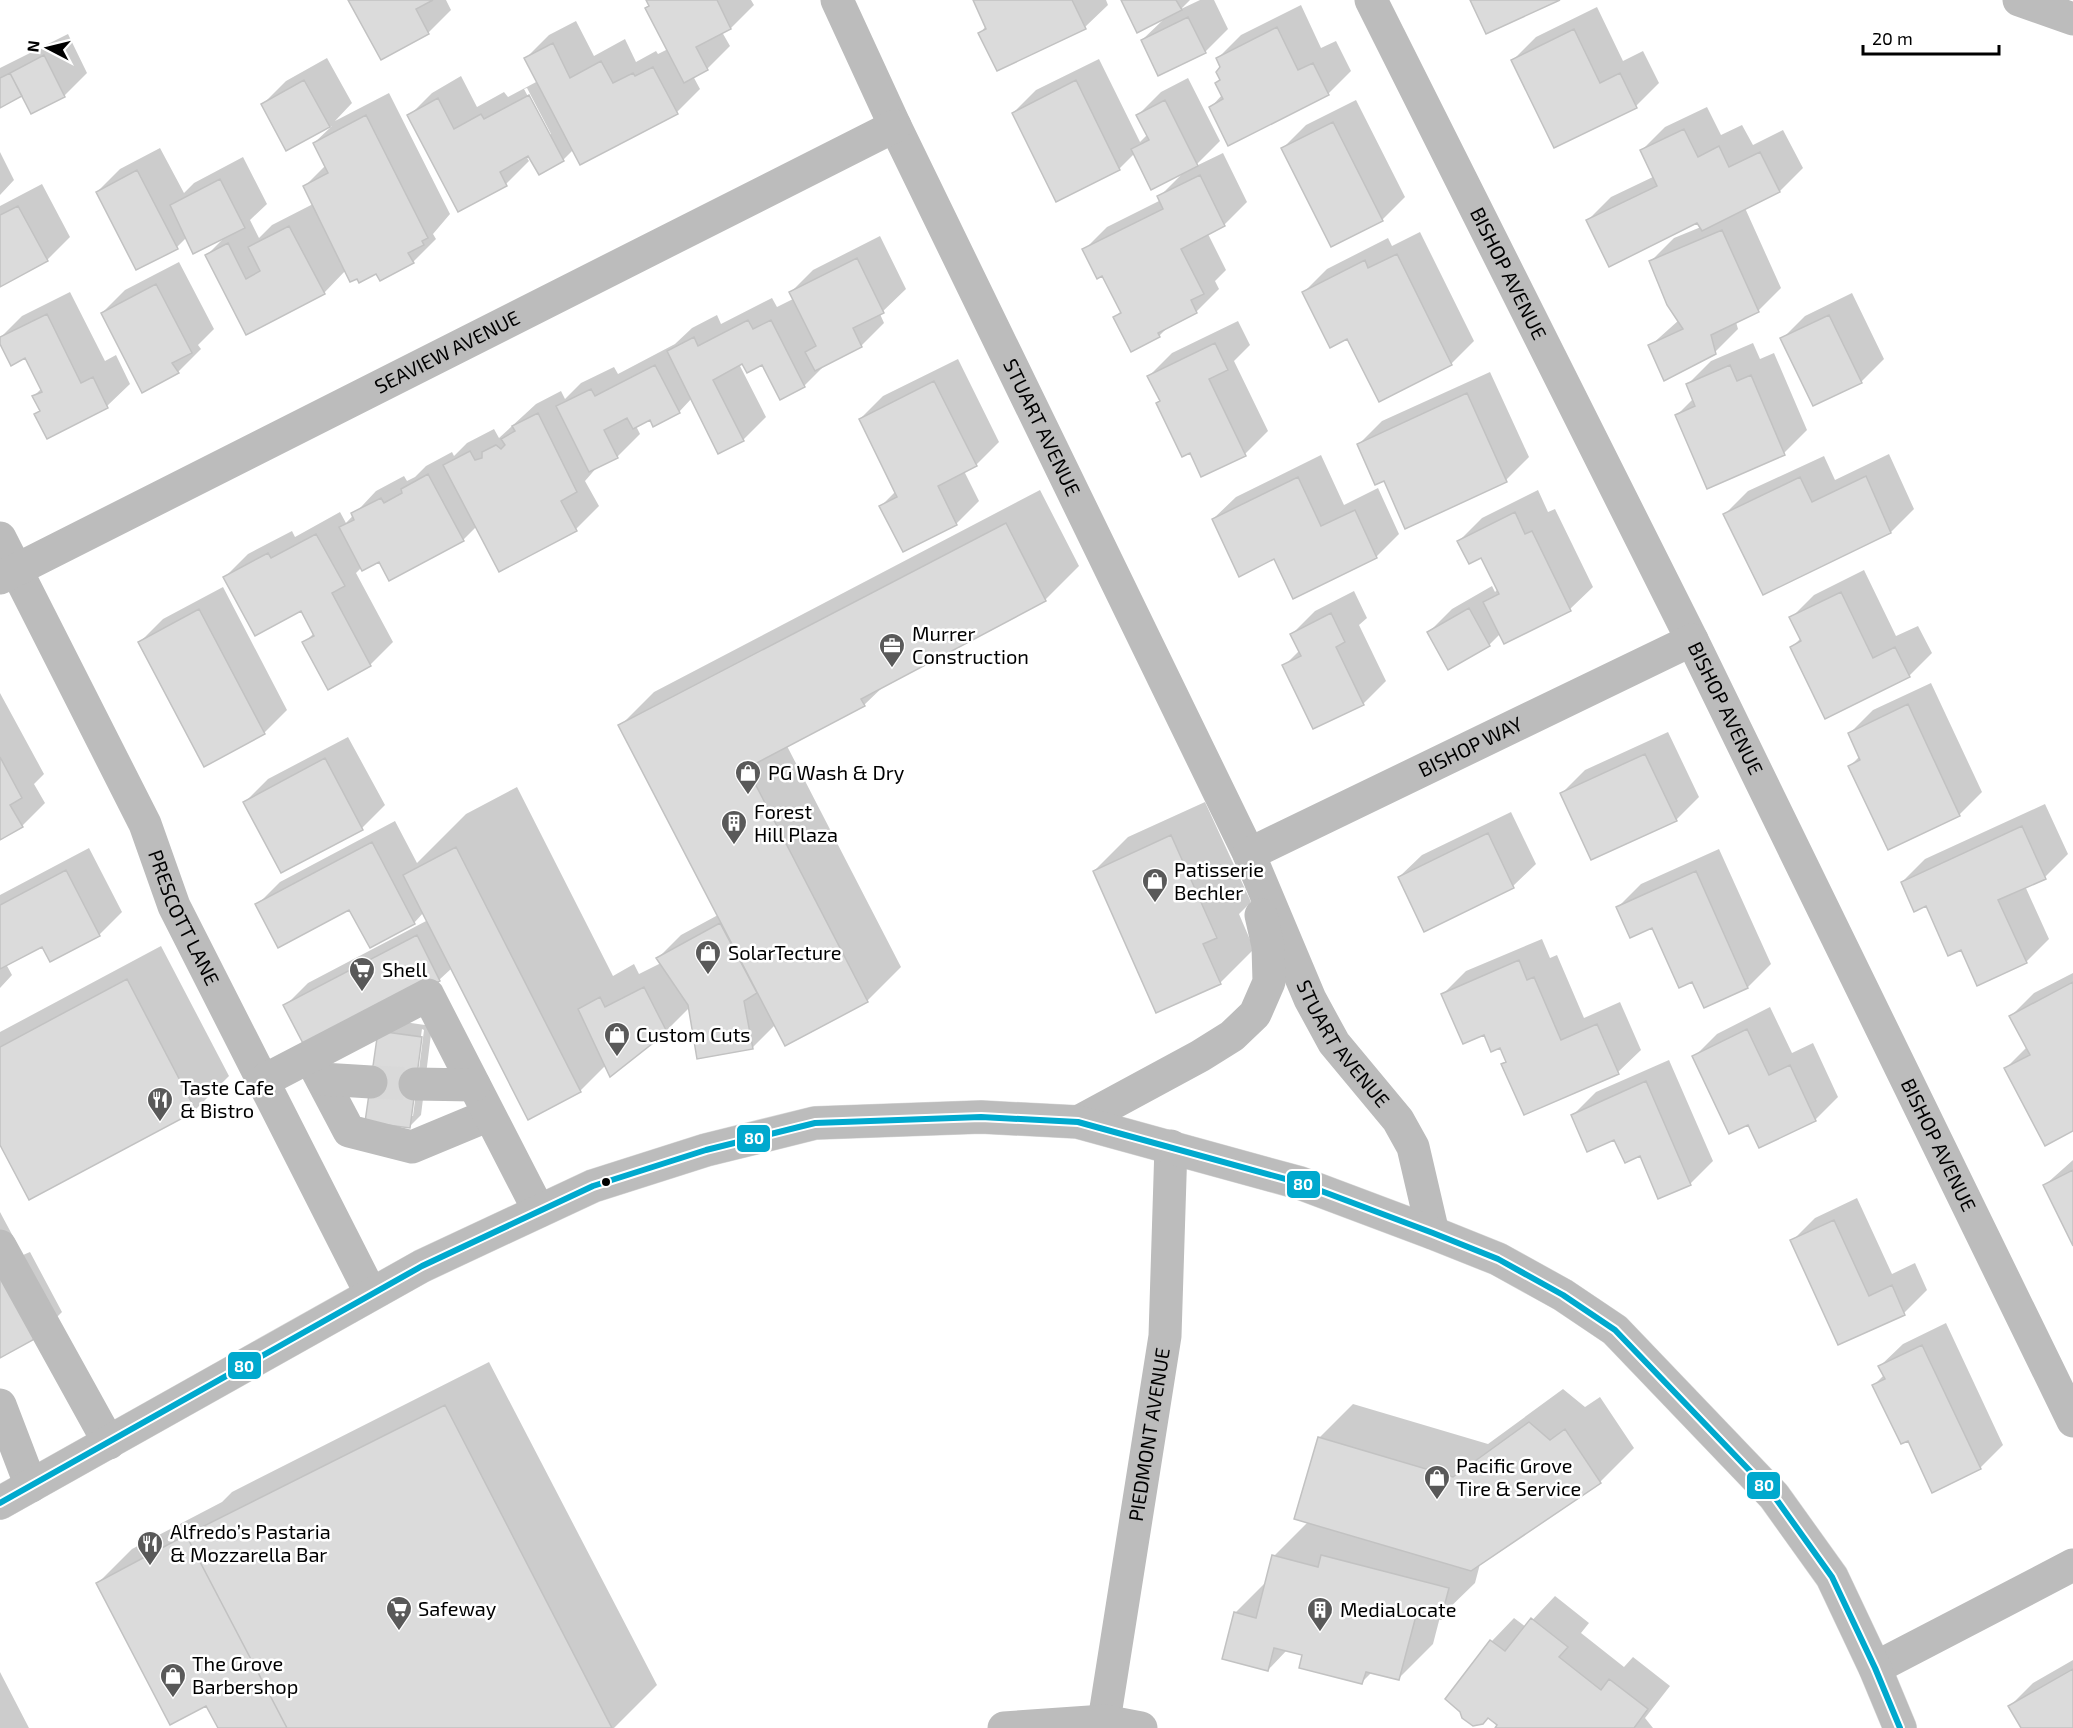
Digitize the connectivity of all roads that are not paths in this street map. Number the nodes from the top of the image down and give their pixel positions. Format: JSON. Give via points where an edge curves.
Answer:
{"nodes":[{"id":1,"x":837,"y":0,"type":"edge"},
{"id":2,"x":1371,"y":0,"type":"edge"},
{"id":3,"x":2019,"y":0,"type":"edge"},
{"id":4,"x":2073,"y":19,"type":"edge"},
{"id":5,"x":895,"y":126,"type":"junction"},
{"id":6,"x":0,"y":538,"type":"edge"},
{"id":7,"x":8,"y":574,"type":"edge"},
{"id":8,"x":1692,"y":640,"type":"junction"},
{"id":9,"x":1249,"y":854,"type":"junction"},
{"id":10,"x":316,"y":1068,"type":"junction"},
{"id":11,"x":263,"y":1081,"type":"junction"},
{"id":12,"x":371,"y":1082,"type":"tunnel mouth"},
{"id":13,"x":416,"y":1084,"type":"tunnel mouth"},
{"id":14,"x":474,"y":1085,"type":"junction"},
{"id":15,"x":489,"y":1115,"type":"junction"},
{"id":16,"x":1078,"y":1122,"type":"junction"},
{"id":17,"x":1171,"y":1146,"type":"junction"},
{"id":18,"x":539,"y":1211,"type":"junction"},
{"id":19,"x":1433,"y":1233,"type":"junction"},
{"id":20,"x":0,"y":1246,"type":"edge"},
{"id":21,"x":371,"y":1294,"type":"junction"},
{"id":22,"x":0,"y":1405,"type":"edge"},
{"id":23,"x":2073,"y":1421,"type":"edge"},
{"id":24,"x":109,"y":1443,"type":"junction"},
{"id":25,"x":31,"y":1486,"type":"junction"},
{"id":26,"x":0,"y":1503,"type":"edge"},
{"id":27,"x":2073,"y":1565,"type":"edge"},
{"id":28,"x":1875,"y":1668,"type":"junction"},
{"id":29,"x":1104,"y":1721,"type":"junction"},
{"id":30,"x":1004,"y":1728,"type":"edge"},
{"id":31,"x":1141,"y":1728,"type":"edge"},
{"id":32,"x":1900,"y":1728,"type":"edge"}],
"edges":[{"from":1,"to":5,"type":"street","name":"STUART AVENUE"},
{"from":2,"to":8,"type":"street","name":"BISHOP AVENUE"},
{"from":3,"to":4,"type":"street"},
{"from":5,"to":7,"type":"street","name":"SEAVIEW AVENUE"},
{"from":5,"to":9,"type":"street","name":"STUART AVENUE"},
{"from":6,"to":7,"type":"street","name":"PRESCOTT LANE"},
{"from":7,"to":11,"type":"street","name":"PRESCOTT LANE","via":[[145,824],[174,906]]},
{"from":8,"to":9,"type":"street","name":"BISHOP WAY"},
{"from":8,"to":23,"type":"street","name":"BISHOP AVENUE"},
{"from":9,"to":16,"type":"street","name":"STUART AVENUE","via":[[1268,946],[1269,982],[1255,1014],[1232,1036],[1208,1051]]},
{"from":9,"to":19,"type":"street","name":"STUART AVENUE","via":[[1310,999],[1335,1042],[1392,1112],[1413,1147]]},
{"from":10,"to":11,"type":"street"},
{"from":10,"to":12,"type":"street"},
{"from":10,"to":14,"type":"street","via":[[428,995]]},
{"from":10,"to":15,"type":"street","via":[[349,1131],[412,1147]]},
{"from":11,"to":21,"type":"street","name":"PRESCOTT LANE"},
{"from":13,"to":14,"type":"street"},
{"from":14,"to":15,"type":"street"},
{"from":15,"to":18,"type":"street"},
{"from":16,"to":17,"type":"street"},
{"from":16,"to":18,"type":"street","via":[[981,1118],[815,1123],[706,1150],[616,1179]]},
{"from":17,"to":19,"type":"street","via":[[1300,1183]]},
{"from":17,"to":29,"type":"street","name":"PIEDMONT AVENUE","via":[[1165,1336]]},
{"from":18,"to":21,"type":"street"},
{"from":19,"to":28,"type":"street","via":[[1498,1258],[1615,1330],[1774,1496],[1832,1577]]},
{"from":20,"to":24,"type":"street"},
{"from":21,"to":24,"type":"street"},
{"from":22,"to":25,"type":"street"},
{"from":24,"to":25,"type":"street"},
{"from":25,"to":26,"type":"street"},
{"from":27,"to":28,"type":"street"},
{"from":28,"to":32,"type":"street"},
{"from":29,"to":30,"type":"street"},
{"from":29,"to":31,"type":"street"}]}
